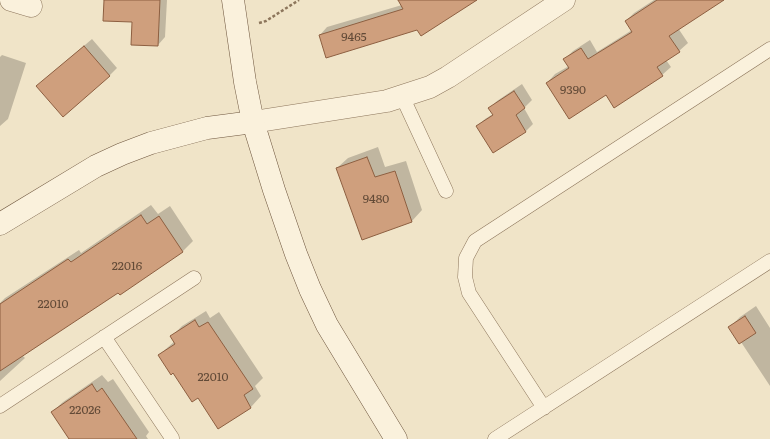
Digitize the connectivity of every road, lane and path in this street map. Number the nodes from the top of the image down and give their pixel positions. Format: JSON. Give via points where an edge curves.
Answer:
{"nodes":[{"id":1,"x":233,"y":0,"type":"edge"},
{"id":2,"x":299,"y":0,"type":"edge"},
{"id":3,"x":564,"y":0,"type":"edge"},
{"id":4,"x":237,"y":28,"type":"junction"},
{"id":5,"x":770,"y":49,"type":"edge"},
{"id":6,"x":402,"y":96,"type":"junction"},
{"id":7,"x":253,"y":122,"type":"junction"},
{"id":8,"x":446,"y":190,"type":"dead end"},
{"id":9,"x":0,"y":224,"type":"edge"},
{"id":10,"x":770,"y":261,"type":"edge"},
{"id":11,"x":194,"y":278,"type":"dead end"},
{"id":12,"x":104,"y":337,"type":"junction"},
{"id":13,"x":0,"y":406,"type":"edge"},
{"id":14,"x":544,"y":408,"type":"junction"},
{"id":15,"x":172,"y":438,"type":"edge"},
{"id":16,"x":396,"y":439,"type":"edge"},
{"id":17,"x":495,"y":439,"type":"edge"}],
"edges":[{"from":1,"to":4,"type":"street"},
{"from":2,"to":4,"type":"path","via":[[266,21]]},
{"from":3,"to":6,"type":"street","via":[[448,77],[430,87]]},
{"from":4,"to":7,"type":"street"},
{"from":5,"to":14,"type":"lane","via":[[475,241],[466,258],[465,277],[469,293]]},
{"from":6,"to":7,"type":"street","via":[[387,101]]},
{"from":6,"to":8,"type":"lane"},
{"from":7,"to":9,"type":"street","via":[[207,128],[151,143],[122,154],[96,166]]},
{"from":7,"to":16,"type":"street","via":[[274,190],[310,289],[327,325]]},
{"from":10,"to":14,"type":"lane"},
{"from":11,"to":12,"type":"lane"},
{"from":12,"to":13,"type":"lane"},
{"from":12,"to":15,"type":"lane"},
{"from":14,"to":17,"type":"lane"}]}
